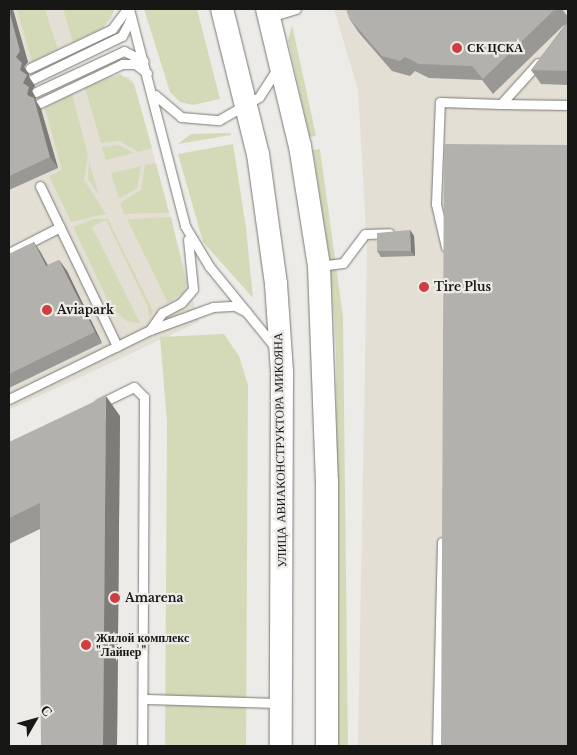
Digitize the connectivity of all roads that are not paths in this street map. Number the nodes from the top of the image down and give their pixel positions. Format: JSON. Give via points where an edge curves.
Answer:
{"nodes":[{"id":1,"x":222,"y":9,"type":"edge"},
{"id":2,"x":296,"y":9,"type":"edge"},
{"id":3,"x":129,"y":11,"type":"edge"},
{"id":4,"x":268,"y":13,"type":"edge"},
{"id":5,"x":277,"y":47,"type":"junction"},
{"id":6,"x":548,"y":52,"type":"edge"},
{"id":7,"x":144,"y":62,"type":"junction"},
{"id":8,"x":30,"y":68,"type":"dead end"},
{"id":9,"x":149,"y":78,"type":"junction"},
{"id":10,"x":33,"y":79,"type":"dead end"},
{"id":11,"x":152,"y":90,"type":"junction"},
{"id":12,"x":36,"y":92,"type":"dead end"},
{"id":13,"x":40,"y":103,"type":"dead end"},
{"id":14,"x":501,"y":104,"type":"junction"},
{"id":15,"x":568,"y":105,"type":"edge"},
{"id":16,"x":248,"y":106,"type":"junction"},
{"id":17,"x":40,"y":186,"type":"dead end"},
{"id":18,"x":184,"y":226,"type":"junction"},
{"id":19,"x":60,"y":228,"type":"junction"},
{"id":20,"x":394,"y":232,"type":"edge"},
{"id":21,"x":9,"y":252,"type":"edge"},
{"id":22,"x":450,"y":259,"type":"edge"},
{"id":23,"x":319,"y":266,"type":"junction"},
{"id":24,"x":252,"y":316,"type":"junction"},
{"id":25,"x":150,"y":330,"type":"junction"},
{"id":26,"x":117,"y":346,"type":"junction"},
{"id":27,"x":282,"y":372,"type":"junction"},
{"id":28,"x":9,"y":399,"type":"edge"},
{"id":29,"x":90,"y":408,"type":"edge"},
{"id":30,"x":443,"y":527,"type":"edge"},
{"id":31,"x":143,"y":699,"type":"junction"},
{"id":32,"x":281,"y":703,"type":"junction"},
{"id":33,"x":142,"y":746,"type":"edge"},
{"id":34,"x":281,"y":746,"type":"edge"},
{"id":35,"x":327,"y":746,"type":"edge"},
{"id":36,"x":437,"y":746,"type":"edge"}],
"edges":[{"from":1,"to":16,"type":"street","name":"УЛИЦА АВИАКОНСТРУКТОРА МИКОЯНА"},
{"from":2,"to":4,"type":"lane"},
{"from":3,"to":7,"type":"lane"},
{"from":3,"to":8,"type":"lane","via":[[112,29]]},
{"from":3,"to":10,"type":"lane","via":[[130,26],[122,36]]},
{"from":4,"to":5,"type":"street"},
{"from":5,"to":16,"type":"lane","via":[[276,73]]},
{"from":5,"to":23,"type":"street","via":[[300,146]]},
{"from":6,"to":14,"type":"lane"},
{"from":7,"to":9,"type":"lane"},
{"from":7,"to":12,"type":"lane","via":[[138,54],[124,51]]},
{"from":9,"to":11,"type":"lane"},
{"from":9,"to":13,"type":"lane","via":[[140,66],[122,64]]},
{"from":11,"to":16,"type":"lane","via":[[169,112],[194,120],[219,120]]},
{"from":11,"to":18,"type":"lane"},
{"from":14,"to":15,"type":"lane"},
{"from":14,"to":22,"type":"lane","via":[[440,102],[436,204]]},
{"from":16,"to":27,"type":"street","name":"УЛИЦА АВИАКОНСТРУКТОРА МИКОЯНА","via":[[276,284]]},
{"from":17,"to":19,"type":"lane"},
{"from":18,"to":24,"type":"lane","via":[[210,266]]},
{"from":18,"to":25,"type":"lane","via":[[194,289],[181,303],[162,313]]},
{"from":19,"to":21,"type":"lane"},
{"from":19,"to":26,"type":"lane"},
{"from":20,"to":23,"type":"lane","via":[[365,234],[343,263]]},
{"from":23,"to":35,"type":"street","via":[[327,480]]},
{"from":24,"to":25,"type":"lane","via":[[225,305]]},
{"from":24,"to":27,"type":"lane","via":[[275,346]]},
{"from":25,"to":26,"type":"lane"},
{"from":26,"to":28,"type":"lane"},
{"from":27,"to":32,"type":"street","name":"УЛИЦА АВИАКОНСТРУКТОРА МИКОЯНА"},
{"from":29,"to":31,"type":"lane","via":[[134,387],[144,397]]},
{"from":30,"to":36,"type":"lane"},
{"from":31,"to":32,"type":"lane"},
{"from":31,"to":33,"type":"lane"},
{"from":32,"to":34,"type":"street","name":"УЛИЦА АВИАКОНСТРУКТОРА МИКОЯНА"}]}
